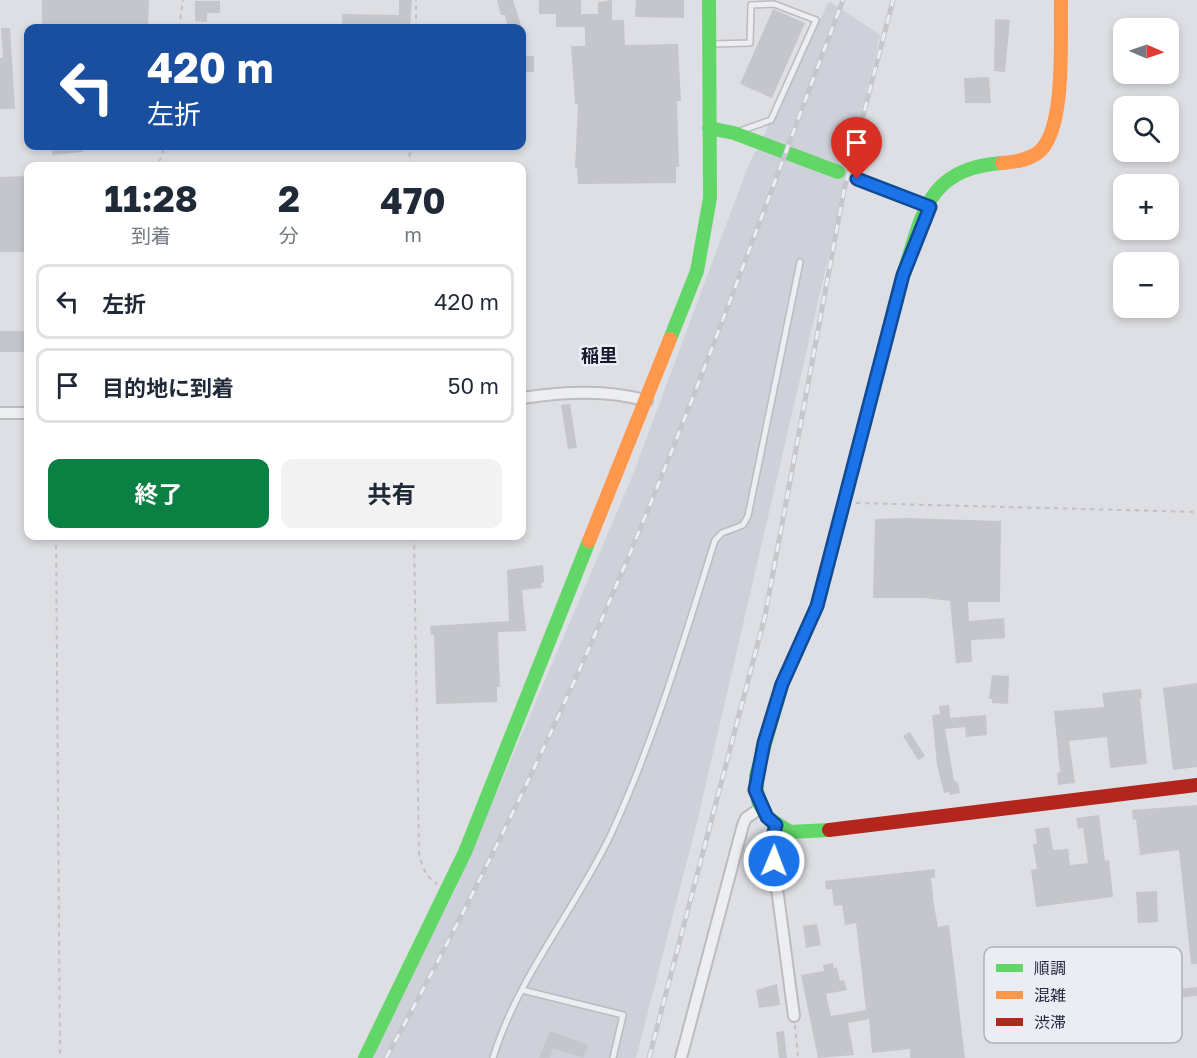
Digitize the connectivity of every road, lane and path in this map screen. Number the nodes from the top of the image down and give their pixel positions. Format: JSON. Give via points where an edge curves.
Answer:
{"nodes":[{"id":1,"x":183,"y":0,"type":"edge"},
{"id":2,"x":416,"y":0,"type":"edge"},
{"id":3,"x":709,"y":0,"type":"edge"},
{"id":4,"x":1061,"y":0,"type":"edge"},
{"id":5,"x":180,"y":24,"type":"edge"},
{"id":6,"x":416,"y":24,"type":"edge"},
{"id":7,"x":709,"y":45,"type":"junction"},
{"id":8,"x":709,"y":128,"type":"junction"},
{"id":9,"x":734,"y":133,"type":"junction"},
{"id":10,"x":838,"y":172,"type":"dead end"},
{"id":11,"x":857,"y":179,"type":"dead end"},
{"id":12,"x":930,"y":207,"type":"junction"},
{"id":13,"x":800,"y":262,"type":"dead end"},
{"id":14,"x":526,"y":397,"type":"edge"},
{"id":15,"x":647,"y":401,"type":"junction"},
{"id":16,"x":0,"y":413,"type":"edge"},
{"id":17,"x":24,"y":413,"type":"edge"},
{"id":18,"x":845,"y":502,"type":"junction"},
{"id":19,"x":1197,"y":512,"type":"edge"},
{"id":20,"x":56,"y":540,"type":"edge"},
{"id":21,"x":414,"y":540,"type":"edge"},
{"id":22,"x":1197,"y":785,"type":"edge"},
{"id":23,"x":762,"y":807,"type":"junction"},
{"id":24,"x":776,"y":825,"type":"junction"},
{"id":25,"x":447,"y":890,"type":"junction"},
{"id":26,"x":522,"y":990,"type":"junction"},
{"id":27,"x":794,"y":1016,"type":"joint"},
{"id":28,"x":60,"y":1058,"type":"edge"},
{"id":29,"x":365,"y":1058,"type":"edge"},
{"id":30,"x":493,"y":1058,"type":"edge"},
{"id":31,"x":613,"y":1058,"type":"edge"},
{"id":32,"x":681,"y":1058,"type":"edge"},
{"id":33,"x":798,"y":1058,"type":"edge"}],
"edges":[{"from":1,"to":5,"type":"path"},
{"from":2,"to":6,"type":"path"},
{"from":3,"to":7,"type":"street"},
{"from":4,"to":12,"type":"street","via":[[1058,119],[1054,135],[1045,149],[1028,159],[965,167],[948,177]]},
{"from":7,"to":8,"type":"street"},
{"from":7,"to":9,"type":"lane","via":[[750,43],[751,5],[774,4],[816,21],[771,120]]},
{"from":8,"to":9,"type":"street"},
{"from":8,"to":15,"type":"street","via":[[710,198],[699,264]]},
{"from":9,"to":10,"type":"street"},
{"from":11,"to":12,"type":"street"},
{"from":12,"to":18,"type":"street","via":[[903,275]]},
{"from":13,"to":26,"type":"lane","via":[[748,516],[743,525],[715,540],[642,763],[611,835]]},
{"from":14,"to":15,"type":"street","via":[[611,394]]},
{"from":15,"to":25,"type":"street"},
{"from":16,"to":17,"type":"street"},
{"from":18,"to":19,"type":"path"},
{"from":18,"to":23,"type":"street","via":[[817,606],[776,701],[756,776],[755,790]]},
{"from":20,"to":28,"type":"path"},
{"from":21,"to":25,"type":"path","via":[[418,854],[429,879]]},
{"from":22,"to":24,"type":"street","via":[[806,833],[790,832]]},
{"from":23,"to":24,"type":"street"},
{"from":23,"to":32,"type":"street","via":[[746,818],[743,825]]},
{"from":24,"to":27,"type":"street","via":[[771,843]]},
{"from":25,"to":29,"type":"street"},
{"from":26,"to":30,"type":"lane"},
{"from":26,"to":31,"type":"lane","via":[[623,1015]]},
{"from":27,"to":33,"type":"path"}]}
